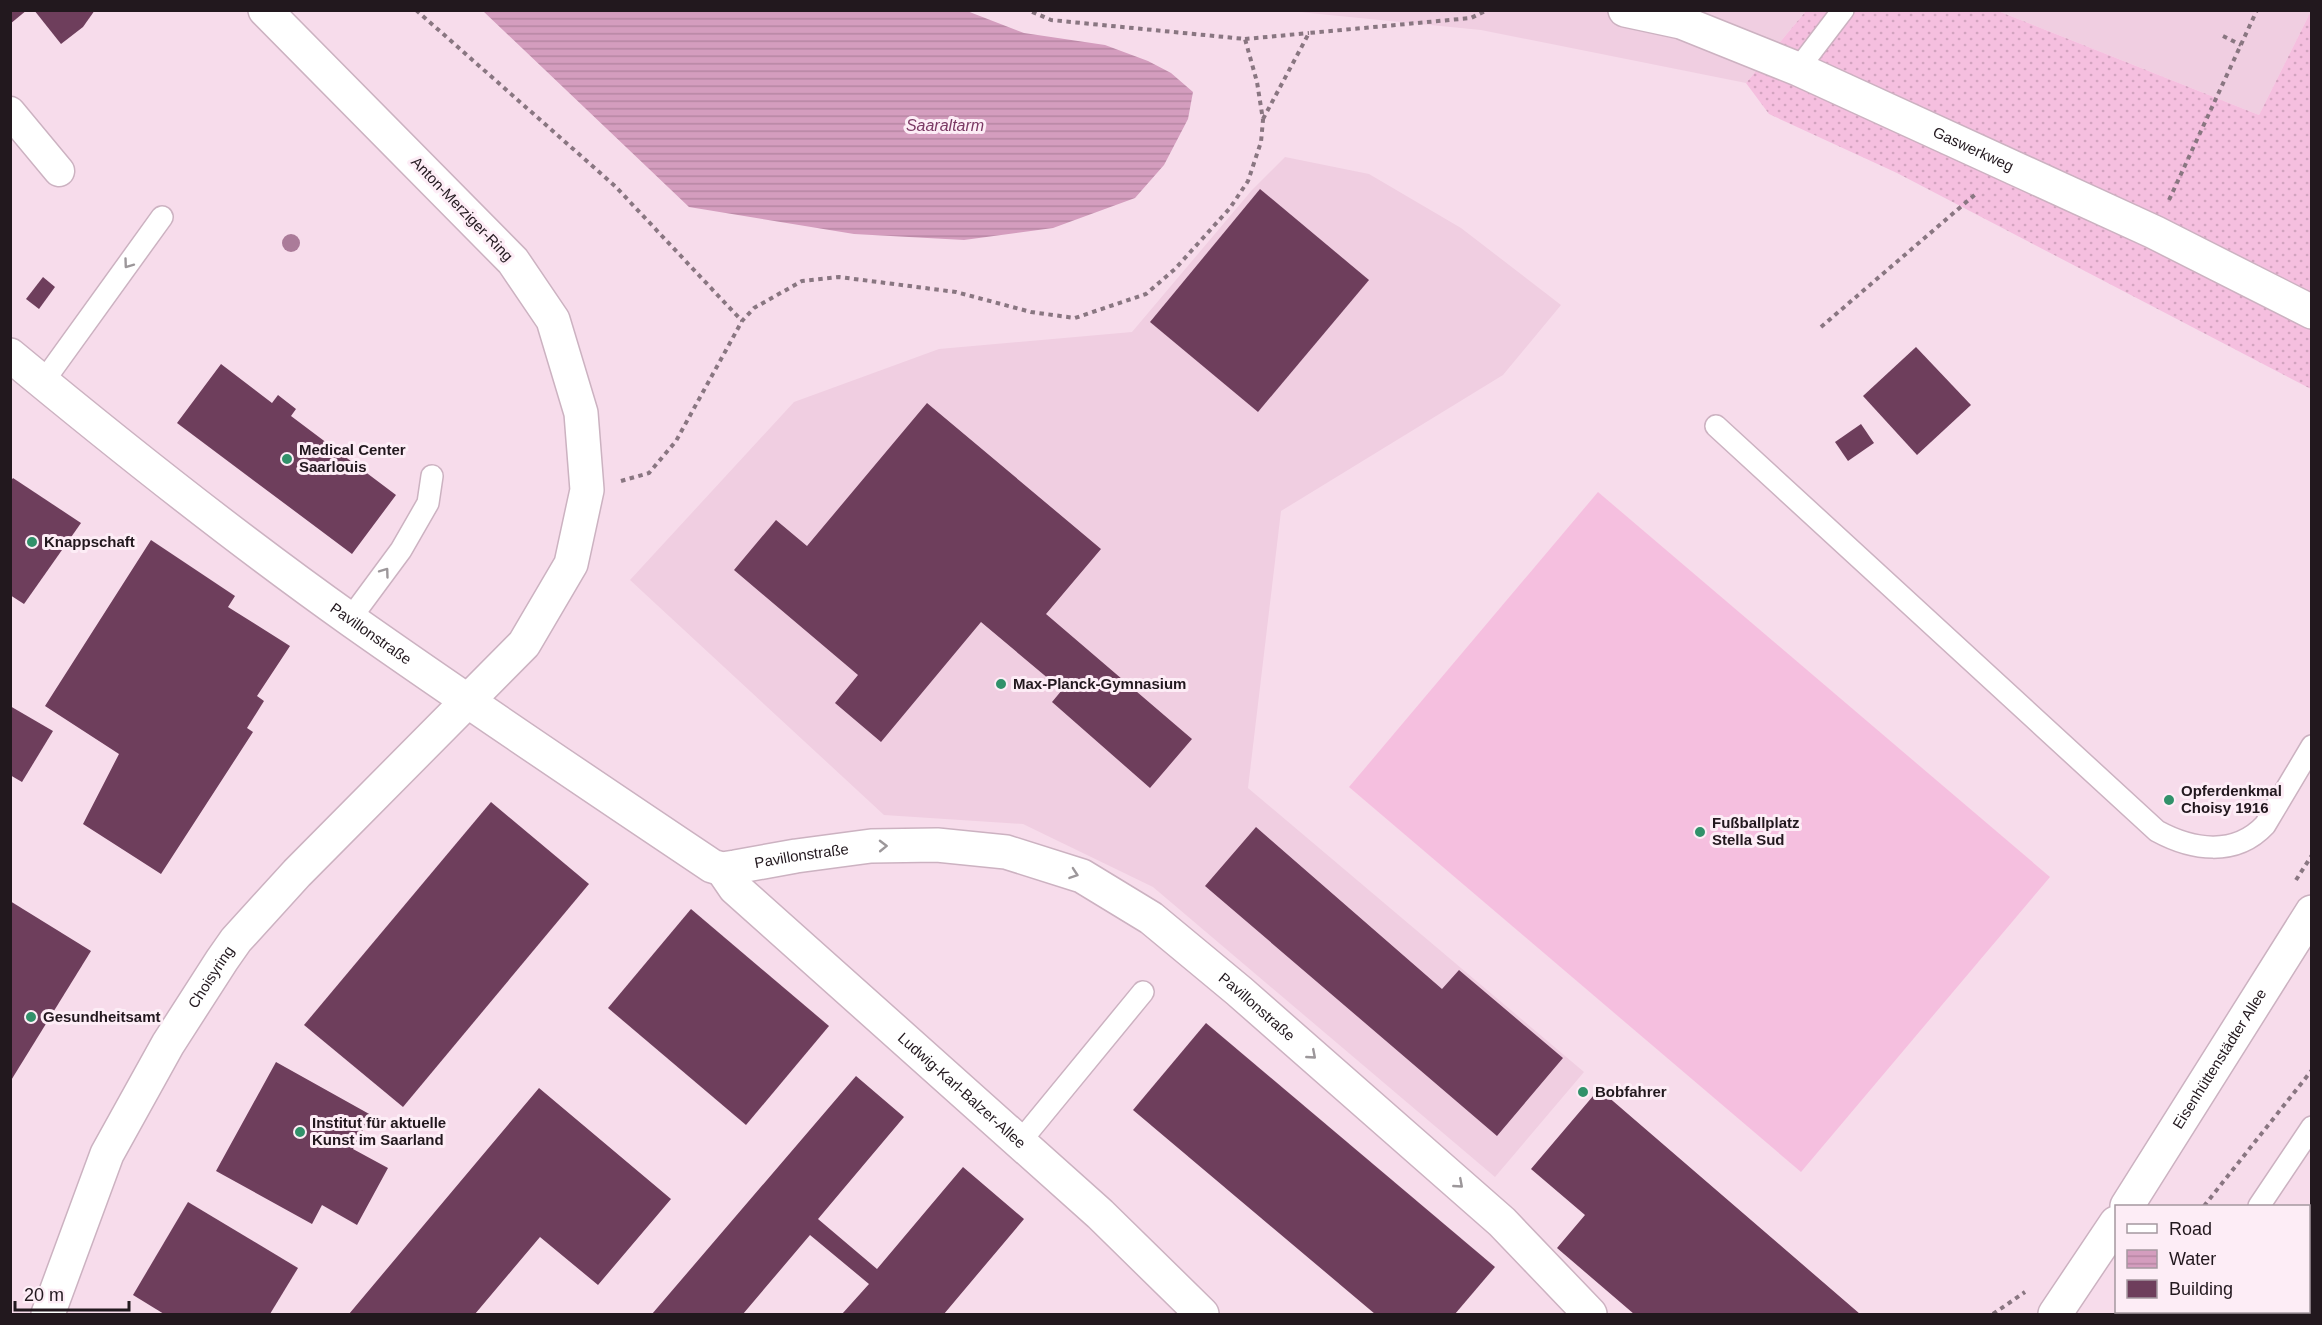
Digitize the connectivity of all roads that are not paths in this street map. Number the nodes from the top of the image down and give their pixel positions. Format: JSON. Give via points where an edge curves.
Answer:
{"nodes":[{"id":1,"x":265,"y":10,"type":"edge"},
{"id":2,"x":1625,"y":10,"type":"edge"},
{"id":3,"x":1844,"y":10,"type":"edge"},
{"id":4,"x":1684,"y":16,"type":"edge"},
{"id":5,"x":1798,"y":69,"type":"junction"},
{"id":6,"x":10,"y":112,"type":"edge"},
{"id":7,"x":59,"y":171,"type":"dead end"},
{"id":8,"x":162,"y":217,"type":"dead end"},
{"id":9,"x":2312,"y":312,"type":"edge"},
{"id":10,"x":10,"y":355,"type":"edge"},
{"id":11,"x":43,"y":382,"type":"junction"},
{"id":12,"x":1716,"y":426,"type":"dead end"},
{"id":13,"x":432,"y":476,"type":"dead end"},
{"id":14,"x":350,"y":619,"type":"junction"},
{"id":15,"x":467,"y":701,"type":"junction"},
{"id":16,"x":2312,"y":746,"type":"edge"},
{"id":17,"x":722,"y":868,"type":"junction"},
{"id":18,"x":2312,"y":912,"type":"edge"},
{"id":19,"x":1143,"y":992,"type":"dead end"},
{"id":20,"x":2312,"y":1127,"type":"edge"},
{"id":21,"x":1019,"y":1143,"type":"junction"},
{"id":22,"x":2128,"y":1205,"type":"edge"},
{"id":23,"x":2260,"y":1205,"type":"edge"},
{"id":24,"x":2115,"y":1224,"type":"edge"},
{"id":25,"x":1579,"y":1310,"type":"edge"},
{"id":26,"x":2054,"y":1313,"type":"edge"},
{"id":27,"x":48,"y":1314,"type":"edge"},
{"id":28,"x":1202,"y":1314,"type":"edge"}],
"edges":[{"from":1,"to":15,"type":"street","name":"Anton-Merziger-Ring","via":[[513,261],[553,320],[581,413],[588,490],[571,564],[524,644]]},
{"from":2,"to":4,"type":"street","name":"Gaswerkweg"},
{"from":3,"to":5,"type":"lane"},
{"from":4,"to":5,"type":"street","name":"Gaswerkweg"},
{"from":5,"to":9,"type":"street","name":"Gaswerkweg","via":[[2154,232]]},
{"from":6,"to":7,"type":"street"},
{"from":8,"to":11,"type":"lane","one_way":true},
{"from":10,"to":11,"type":"street","name":"Pavillonstraße"},
{"from":11,"to":14,"type":"street","name":"Pavillonstraße"},
{"from":12,"to":16,"type":"lane","via":[[2157,831],[2191,846],[2211,848],[2247,839],[2265,825]]},
{"from":14,"to":13,"type":"lane","one_way":true,"via":[[401,550],[428,503]]},
{"from":14,"to":15,"type":"street","name":"Pavillonstraße"},
{"from":15,"to":17,"type":"street","name":"Pavillonstraße","via":[[682,847]]},
{"from":15,"to":27,"type":"street","name":"Choisyring","via":[[236,940],[168,1044],[107,1154]]},
{"from":17,"to":21,"type":"street","name":"Ludwig-Karl-Balzer-Allee","via":[[735,888]]},
{"from":17,"to":25,"type":"street","name":"Pavillonstraße","one_way":true,"via":[[871,846],[937,845],[1006,852],[1082,876],[1151,918],[1239,991],[1502,1222]]},
{"from":18,"to":22,"type":"street","name":"Eisenhüttenstädter Allee"},
{"from":19,"to":21,"type":"lane"},
{"from":20,"to":23,"type":"lane"},
{"from":21,"to":28,"type":"street","name":"Ludwig-Karl-Balzer-Allee","via":[[1100,1214]]},
{"from":24,"to":26,"type":"street"}]}
